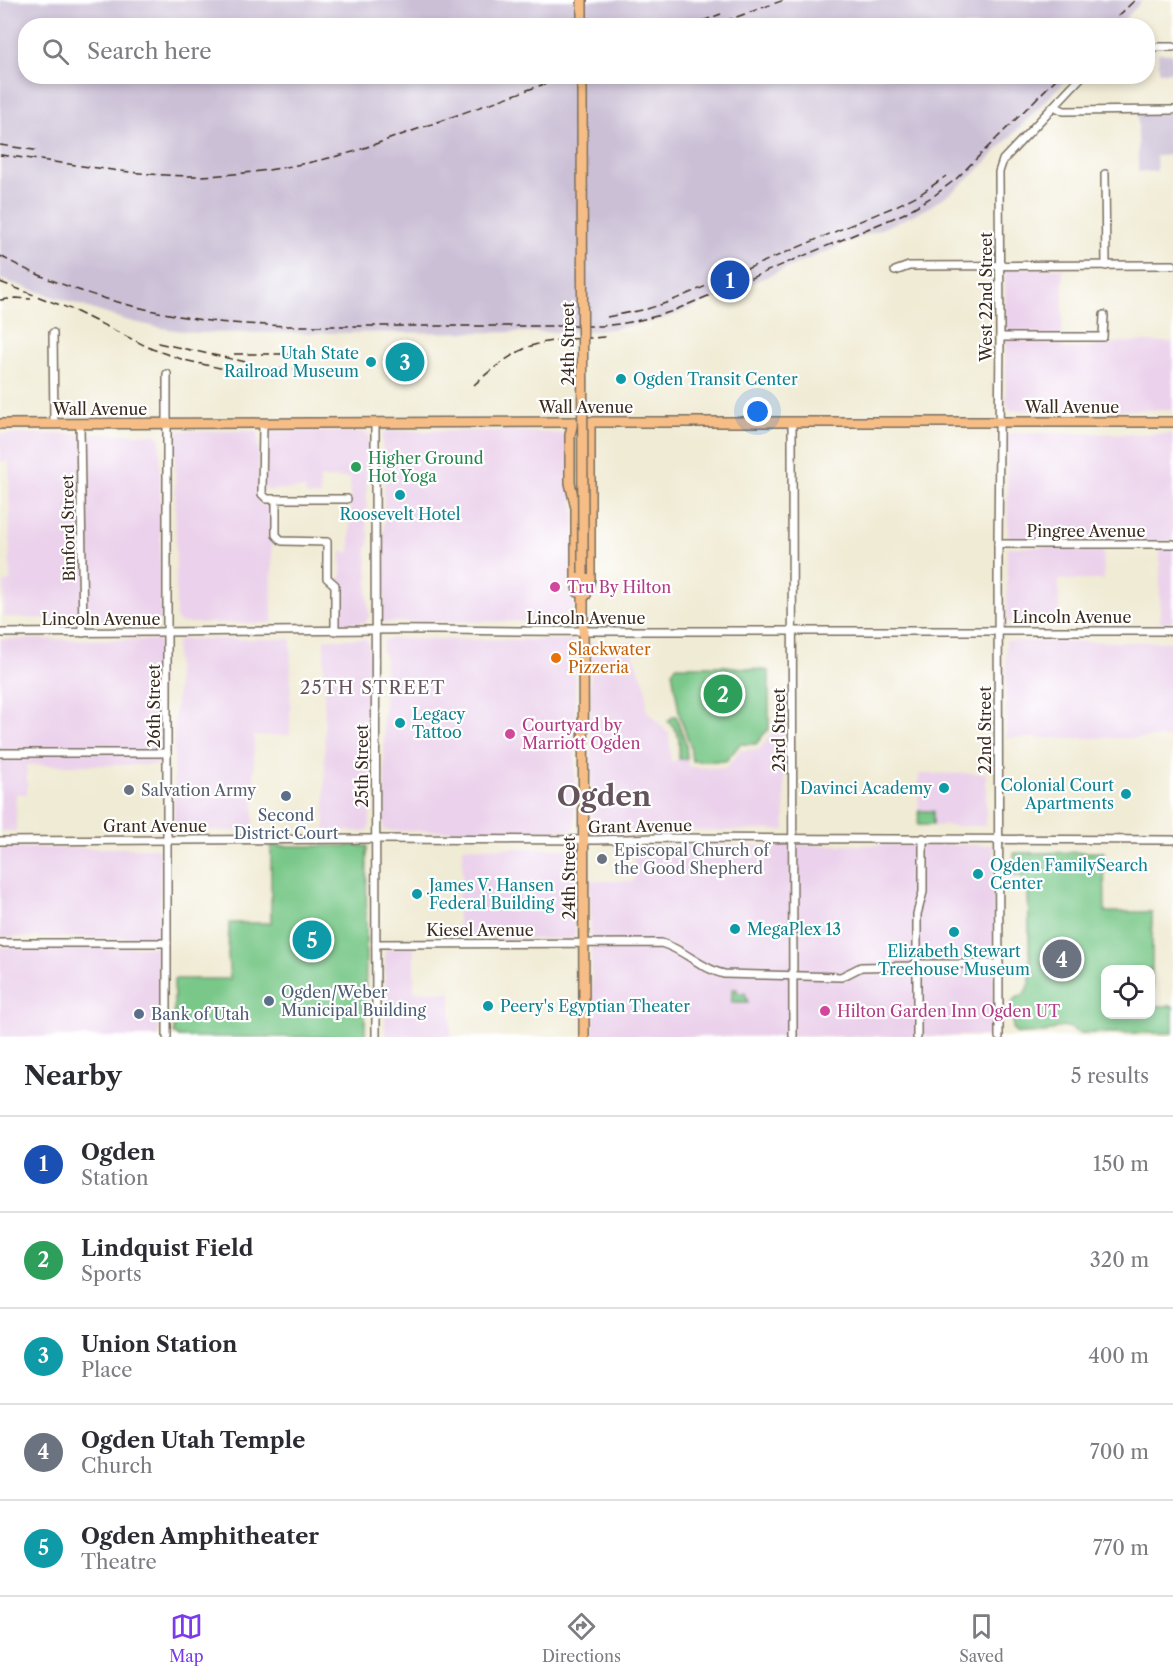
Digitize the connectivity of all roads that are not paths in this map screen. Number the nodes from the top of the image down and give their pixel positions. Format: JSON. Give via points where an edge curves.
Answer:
{"nodes":[{"id":1,"x":582,"y":0,"type":"edge"},
{"id":2,"x":582,"y":18,"type":"edge"},
{"id":3,"x":1155,"y":47,"type":"edge"},
{"id":4,"x":1173,"y":47,"type":"edge"},
{"id":5,"x":582,"y":84,"type":"edge"},
{"id":6,"x":1075,"y":84,"type":"edge"},
{"id":7,"x":1054,"y":106,"type":"junction"},
{"id":8,"x":1173,"y":110,"type":"edge"},
{"id":9,"x":1105,"y":174,"type":"dead end"},
{"id":10,"x":1000,"y":265,"type":"junction"},
{"id":11,"x":1173,"y":265,"type":"edge"},
{"id":12,"x":1106,"y":266,"type":"junction"},
{"id":13,"x":895,"y":271,"type":"dead end"},
{"id":14,"x":1104,"y":315,"type":"dead end"},
{"id":15,"x":53,"y":333,"type":"dead end"},
{"id":16,"x":1000,"y":337,"type":"junction"},
{"id":17,"x":167,"y":374,"type":"dead end"},
{"id":18,"x":573,"y":422,"type":"junction"},
{"id":19,"x":590,"y":422,"type":"junction"},
{"id":20,"x":792,"y":422,"type":"junction"},
{"id":21,"x":1000,"y":422,"type":"junction"},
{"id":22,"x":1173,"y":422,"type":"edge"},
{"id":23,"x":167,"y":423,"type":"junction"},
{"id":24,"x":263,"y":423,"type":"junction"},
{"id":25,"x":375,"y":423,"type":"junction"},
{"id":26,"x":0,"y":424,"type":"edge"},
{"id":27,"x":54,"y":424,"type":"junction"},
{"id":28,"x":81,"y":424,"type":"junction"},
{"id":29,"x":276,"y":499,"type":"junction"},
{"id":30,"x":347,"y":499,"type":"dead end"},
{"id":31,"x":998,"y":544,"type":"junction"},
{"id":32,"x":1173,"y":544,"type":"edge"},
{"id":33,"x":582,"y":612,"type":"junction"},
{"id":34,"x":375,"y":630,"type":"junction"},
{"id":35,"x":335,"y":631,"type":"junction"},
{"id":36,"x":583,"y":631,"type":"junction"},
{"id":37,"x":792,"y":631,"type":"junction"},
{"id":38,"x":998,"y":631,"type":"junction"},
{"id":39,"x":1173,"y":631,"type":"edge"},
{"id":40,"x":0,"y":633,"type":"edge"},
{"id":41,"x":83,"y":633,"type":"junction"},
{"id":42,"x":167,"y":633,"type":"junction"},
{"id":43,"x":0,"y":753,"type":"edge"},
{"id":44,"x":167,"y":753,"type":"junction"},
{"id":45,"x":792,"y":838,"type":"junction"},
{"id":46,"x":923,"y":838,"type":"junction"},
{"id":47,"x":376,"y":839,"type":"junction"},
{"id":48,"x":999,"y":839,"type":"junction"},
{"id":49,"x":167,"y":840,"type":"junction"},
{"id":50,"x":584,"y":840,"type":"junction"},
{"id":51,"x":1173,"y":840,"type":"edge"},
{"id":52,"x":0,"y":841,"type":"edge"},
{"id":53,"x":0,"y":943,"type":"edge"},
{"id":54,"x":167,"y":943,"type":"junction"},
{"id":55,"x":584,"y":943,"type":"junction"},
{"id":56,"x":376,"y":944,"type":"junction"},
{"id":57,"x":916,"y":964,"type":"junction"},
{"id":58,"x":999,"y":964,"type":"junction"},
{"id":59,"x":793,"y":975,"type":"junction"},
{"id":60,"x":167,"y":1037,"type":"edge"},
{"id":61,"x":376,"y":1037,"type":"edge"},
{"id":62,"x":584,"y":1037,"type":"edge"},
{"id":63,"x":793,"y":1037,"type":"edge"},
{"id":64,"x":917,"y":1037,"type":"edge"},
{"id":65,"x":999,"y":1037,"type":"edge"}],
"edges":[{"from":1,"to":2,"type":"main road"},
{"from":3,"to":4,"type":"street"},
{"from":5,"to":33,"type":"main road","name":"24th Street","bridge":true},
{"from":6,"to":7,"type":"street"},
{"from":7,"to":8,"type":"street","via":[[1064,111]]},
{"from":7,"to":10,"type":"street","name":"West 22nd Street","via":[[1003,160],[999,172]]},
{"from":9,"to":12,"type":"street"},
{"from":10,"to":12,"type":"street"},
{"from":10,"to":13,"type":"street","via":[[909,266]]},
{"from":10,"to":16,"type":"street","name":"West 22nd Street"},
{"from":11,"to":12,"type":"street"},
{"from":14,"to":16,"type":"street","via":[[1103,337]]},
{"from":15,"to":27,"type":"street"},
{"from":16,"to":21,"type":"street","name":"West 22nd Street"},
{"from":17,"to":23,"type":"street","name":"26th Street"},
{"from":18,"to":19,"type":"main road","name":"Wall Avenue"},
{"from":18,"to":25,"type":"main road","name":"Wall Avenue"},
{"from":18,"to":33,"type":"main road","name":"24th Street","via":[[570,483],[576,508],[576,579]]},
{"from":19,"to":20,"type":"main road","name":"Wall Avenue"},
{"from":19,"to":33,"type":"main road","name":"24th Street","via":[[590,579]]},
{"from":20,"to":21,"type":"main road","name":"Wall Avenue"},
{"from":20,"to":37,"type":"street","name":"23rd Street"},
{"from":21,"to":22,"type":"main road","name":"Wall Avenue"},
{"from":21,"to":31,"type":"street","name":"22nd Street"},
{"from":23,"to":24,"type":"main road","name":"Wall Avenue"},
{"from":23,"to":28,"type":"main road","name":"Wall Avenue"},
{"from":23,"to":42,"type":"street","name":"26th Street"},
{"from":24,"to":25,"type":"main road","name":"Wall Avenue"},
{"from":24,"to":29,"type":"street","via":[[262,494],[267,499]]},
{"from":25,"to":34,"type":"street","name":"25th Street"},
{"from":26,"to":27,"type":"main road","name":"Wall Avenue"},
{"from":27,"to":28,"type":"main road","name":"Wall Avenue"},
{"from":28,"to":41,"type":"street","name":"Binford Street"},
{"from":29,"to":30,"type":"street"},
{"from":29,"to":35,"type":"street","via":[[276,535],[282,541],[327,542],[327,578],[335,585]]},
{"from":31,"to":32,"type":"street","name":"Pingree Avenue"},
{"from":31,"to":38,"type":"street","name":"22nd Street"},
{"from":33,"to":36,"type":"main road","name":"24th Street"},
{"from":34,"to":35,"type":"street","name":"Lincoln Avenue"},
{"from":34,"to":36,"type":"street","name":"Lincoln Avenue"},
{"from":34,"to":47,"type":"street","name":"25th Street"},
{"from":35,"to":42,"type":"street","name":"Lincoln Avenue"},
{"from":36,"to":37,"type":"street","name":"Lincoln Avenue"},
{"from":36,"to":50,"type":"main road","name":"24th Street"},
{"from":37,"to":38,"type":"street","name":"Lincoln Avenue"},
{"from":37,"to":45,"type":"street","name":"23rd Street"},
{"from":38,"to":39,"type":"street","name":"Lincoln Avenue"},
{"from":38,"to":48,"type":"street","name":"22nd Street"},
{"from":40,"to":41,"type":"street","name":"Lincoln Avenue"},
{"from":41,"to":42,"type":"street","name":"Lincoln Avenue"},
{"from":42,"to":44,"type":"street","name":"26th Street"},
{"from":43,"to":44,"type":"street"},
{"from":44,"to":49,"type":"street","name":"26th Street"},
{"from":45,"to":46,"type":"street","name":"Grant Avenue"},
{"from":45,"to":50,"type":"street","name":"Grant Avenue"},
{"from":45,"to":59,"type":"street","name":"23rd Street"},
{"from":46,"to":48,"type":"street","name":"Grant Avenue"},
{"from":46,"to":57,"type":"street"},
{"from":47,"to":49,"type":"street","name":"Grant Avenue"},
{"from":47,"to":50,"type":"street","name":"Grant Avenue"},
{"from":47,"to":56,"type":"street","name":"25th Street"},
{"from":48,"to":51,"type":"street","name":"Grant Avenue"},
{"from":48,"to":58,"type":"street","name":"22nd Street"},
{"from":49,"to":52,"type":"street","name":"Grant Avenue"},
{"from":49,"to":54,"type":"street","name":"26th Street"},
{"from":50,"to":55,"type":"main road","name":"24th Street"},
{"from":53,"to":54,"type":"street"},
{"from":54,"to":60,"type":"street","name":"26th Street"},
{"from":55,"to":56,"type":"street","name":"Kiesel Avenue"},
{"from":55,"to":59,"type":"street","name":"Kiesel Avenue","via":[[661,943],[673,946],[714,972]]},
{"from":55,"to":62,"type":"main road","name":"24th Street"},
{"from":56,"to":61,"type":"street","name":"25th Street"},
{"from":57,"to":58,"type":"street","name":"Kiesel Avenue"},
{"from":57,"to":59,"type":"street","name":"Kiesel Avenue","via":[[861,967],[842,976]]},
{"from":57,"to":64,"type":"street"},
{"from":58,"to":65,"type":"street","name":"22nd Street"},
{"from":59,"to":63,"type":"street","name":"23rd Street"}]}
